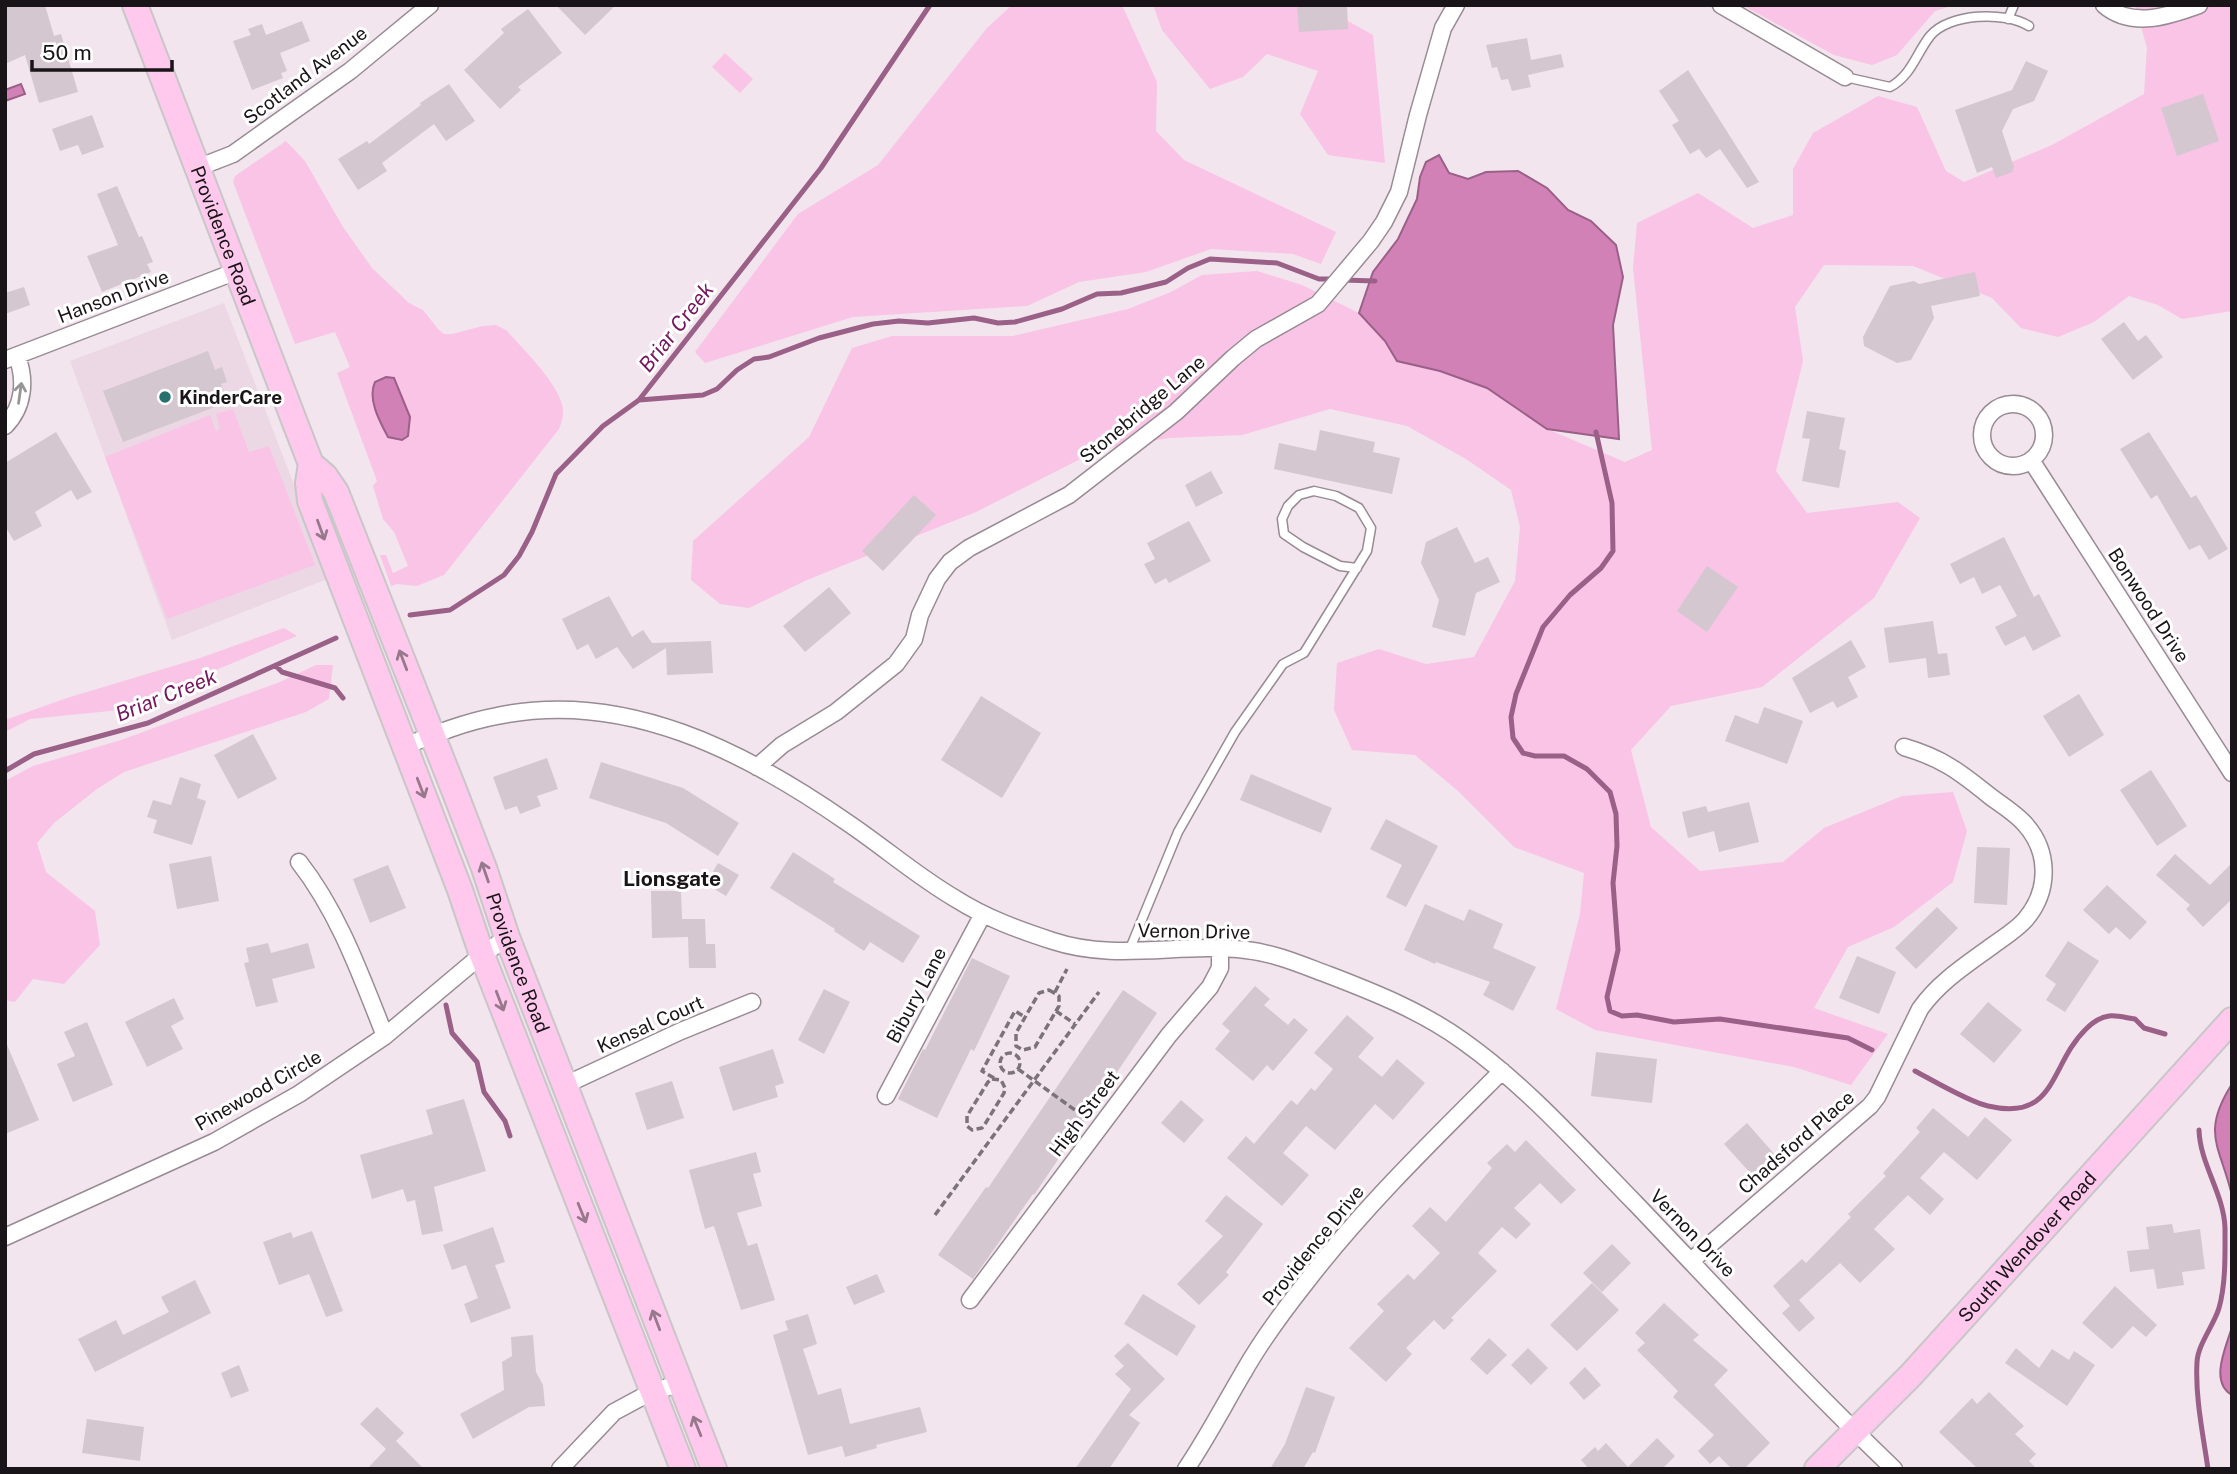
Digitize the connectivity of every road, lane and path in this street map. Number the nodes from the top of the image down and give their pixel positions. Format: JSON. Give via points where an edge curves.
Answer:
{"nodes":[{"id":1,"x":135,"y":5,"type":"edge"},
{"id":2,"x":430,"y":5,"type":"edge"},
{"id":3,"x":1456,"y":5,"type":"edge"},
{"id":4,"x":1721,"y":5,"type":"edge"},
{"id":5,"x":2014,"y":5,"type":"edge"},
{"id":6,"x":2104,"y":5,"type":"edge"},
{"id":7,"x":2199,"y":5,"type":"edge"},
{"id":8,"x":2008,"y":19,"type":"junction"},
{"id":9,"x":2028,"y":26,"type":"dead end"},
{"id":10,"x":1845,"y":77,"type":"joint"},
{"id":11,"x":197,"y":168,"type":"junction"},
{"id":12,"x":237,"y":271,"type":"junction"},
{"id":13,"x":11,"y":358,"type":"edge"},
{"id":14,"x":5,"y":426,"type":"edge"},
{"id":15,"x":2031,"y":460,"type":"dead end"},
{"id":16,"x":311,"y":464,"type":"junction"},
{"id":17,"x":1357,"y":568,"type":"junction"},
{"id":18,"x":432,"y":735,"type":"junction"},
{"id":19,"x":405,"y":746,"type":"junction"},
{"id":20,"x":1904,"y":747,"type":"dead end"},
{"id":21,"x":757,"y":767,"type":"junction"},
{"id":22,"x":2232,"y":773,"type":"edge"},
{"id":23,"x":299,"y":862,"type":"dead end"},
{"id":24,"x":984,"y":914,"type":"junction"},
{"id":25,"x":507,"y":937,"type":"junction"},
{"id":26,"x":1220,"y":949,"type":"junction"},
{"id":27,"x":1129,"y":951,"type":"junction"},
{"id":28,"x":482,"y":954,"type":"junction"},
{"id":29,"x":1067,"y":969,"type":"dead end"},
{"id":30,"x":1055,"y":992,"type":"junction"},
{"id":31,"x":1099,"y":992,"type":"dead end"},
{"id":32,"x":752,"y":1002,"type":"dead end"},
{"id":33,"x":1056,"y":1012,"type":"junction"},
{"id":34,"x":1025,"y":1017,"type":"junction"},
{"id":35,"x":2232,"y":1020,"type":"edge"},
{"id":36,"x":1075,"y":1025,"type":"junction"},
{"id":37,"x":385,"y":1035,"type":"junction"},
{"id":38,"x":1020,"y":1048,"type":"junction"},
{"id":39,"x":1016,"y":1055,"type":"junction"},
{"id":40,"x":1018,"y":1069,"type":"junction"},
{"id":41,"x":1502,"y":1071,"type":"junction"},
{"id":42,"x":1005,"y":1072,"type":"junction"},
{"id":43,"x":998,"y":1080,"type":"junction"},
{"id":44,"x":1034,"y":1081,"type":"junction"},
{"id":45,"x":565,"y":1085,"type":"junction"},
{"id":46,"x":886,"y":1096,"type":"dead end"},
{"id":47,"x":1099,"y":1128,"type":"junction"},
{"id":48,"x":935,"y":1215,"type":"dead end"},
{"id":49,"x":5,"y":1237,"type":"edge"},
{"id":50,"x":1691,"y":1261,"type":"junction"},
{"id":51,"x":970,"y":1300,"type":"dead end"},
{"id":52,"x":680,"y":1384,"type":"junction"},
{"id":53,"x":653,"y":1391,"type":"junction"},
{"id":54,"x":1855,"y":1430,"type":"junction"},
{"id":55,"x":560,"y":1469,"type":"edge"},
{"id":56,"x":682,"y":1469,"type":"edge"},
{"id":57,"x":714,"y":1469,"type":"edge"},
{"id":58,"x":1186,"y":1469,"type":"edge"},
{"id":59,"x":1817,"y":1469,"type":"edge"},
{"id":60,"x":1894,"y":1469,"type":"edge"}],
"edges":[{"from":1,"to":11,"type":"main road","name":"Providence Road"},
{"from":2,"to":11,"type":"street","name":"Scotland Avenue","via":[[268,130],[233,154]]},
{"from":3,"to":21,"type":"street","name":"Stonebridge Lane","via":[[1443,28],[1399,192],[1384,222],[1323,297],[1256,339],[1176,412],[1069,495],[950,562],[920,615],[914,639],[896,664]]},
{"from":4,"to":10,"type":"street"},
{"from":5,"to":8,"type":"lane"},
{"from":6,"to":7,"type":"street","via":[[2120,16],[2155,19]]},
{"from":8,"to":9,"type":"lane"},
{"from":8,"to":10,"type":"lane","via":[[1952,21],[1931,34],[1902,81],[1890,87]]},
{"from":11,"to":12,"type":"main road","name":"Providence Road"},
{"from":12,"to":13,"type":"street","name":"Hanson Drive"},
{"from":12,"to":16,"type":"main road","name":"Providence Road"},
{"from":14,"to":13,"type":"street","one_way":true,"via":[[16,412],[21,394],[22,371]]},
{"from":15,"to":22,"type":"street","name":"Bonwood Drive"},
{"from":18,"to":16,"type":"main road","name":"Providence Road","one_way":true,"via":[[336,492]]},
{"from":16,"to":19,"type":"main road","name":"Providence Road","one_way":true,"via":[[310,501]]},
{"from":17,"to":17,"type":"lane","via":[[1340,566],[1284,534],[1282,519],[1287,506],[1299,495],[1314,491],[1359,508],[1371,528],[1367,551]]},
{"from":17,"to":27,"type":"lane","via":[[1304,653],[1283,664],[1234,732],[1178,832]]},
{"from":18,"to":19,"type":"street","name":"Vernon Drive"},
{"from":18,"to":21,"type":"street","name":"Vernon Drive","via":[[500,715],[590,710],[673,729]]},
{"from":25,"to":18,"type":"main road","name":"Providence Road","one_way":true},
{"from":19,"to":28,"type":"main road","name":"Providence Road","one_way":true},
{"from":20,"to":50,"type":"street","name":"Chadsford Place","via":[[1943,761],[2024,822],[2044,865],[2041,894],[2022,923],[1945,980],[1927,999],[1870,1106]]},
{"from":21,"to":24,"type":"street","name":"Vernon Drive"},
{"from":23,"to":37,"type":"street","via":[[347,942]]},
{"from":24,"to":27,"type":"street","name":"Vernon Drive","via":[[1060,943]]},
{"from":24,"to":46,"type":"street","name":"Bibury Lane"},
{"from":25,"to":28,"type":"street","name":"Pinewood Circle"},
{"from":25,"to":45,"type":"main road","name":"Providence Road"},
{"from":26,"to":27,"type":"street","name":"Vernon Drive"},
{"from":26,"to":41,"type":"street","name":"Vernon Drive","via":[[1273,955],[1371,991],[1434,1023]]},
{"from":26,"to":47,"type":"street","name":"High Street","via":[[1216,979]]},
{"from":28,"to":37,"type":"street","name":"Pinewood Circle"},
{"from":28,"to":53,"type":"main road","name":"Providence Road","one_way":true},
{"from":29,"to":30,"type":"path"},
{"from":30,"to":33,"type":"path","via":[[1060,1001]]},
{"from":30,"to":34,"type":"path","via":[[1040,993]]},
{"from":31,"to":36,"type":"path"},
{"from":32,"to":45,"type":"street","name":"Kensal Court"},
{"from":33,"to":36,"type":"path"},
{"from":33,"to":38,"type":"path","via":[[1035,1047]]},
{"from":34,"to":38,"type":"path","via":[[1016,1033]]},
{"from":34,"to":43,"type":"path","via":[[1015,1011],[982,1071]]},
{"from":35,"to":54,"type":"main road","name":"South Wendover Road"},
{"from":36,"to":44,"type":"path"},
{"from":37,"to":49,"type":"street","name":"Pinewood Circle","via":[[299,1094],[214,1142]]},
{"from":38,"to":39,"type":"path"},
{"from":39,"to":40,"type":"path"},
{"from":39,"to":42,"type":"path","via":[[1002,1058]]},
{"from":40,"to":42,"type":"path"},
{"from":40,"to":44,"type":"path"},
{"from":41,"to":50,"type":"street","name":"Vernon Drive"},
{"from":41,"to":58,"type":"street","name":"Providence Drive","via":[[1401,1172],[1306,1281],[1252,1357]]},
{"from":42,"to":43,"type":"path"},
{"from":43,"to":43,"type":"path","via":[[988,1082],[967,1116],[972,1130],[982,1128],[1004,1093]]},
{"from":44,"to":47,"type":"path"},
{"from":44,"to":48,"type":"path"},
{"from":52,"to":45,"type":"main road","name":"Providence Road","one_way":true},
{"from":47,"to":51,"type":"street","name":"High Street"},
{"from":50,"to":54,"type":"street","name":"Vernon Drive"},
{"from":52,"to":53,"type":"street"},
{"from":57,"to":52,"type":"main road","name":"Providence Road","one_way":true},
{"from":53,"to":55,"type":"street","via":[[614,1412]]},
{"from":53,"to":56,"type":"main road","name":"Providence Road"},
{"from":54,"to":59,"type":"main road","name":"South Wendover Road"},
{"from":54,"to":60,"type":"street","name":"Vernon Drive"}]}
